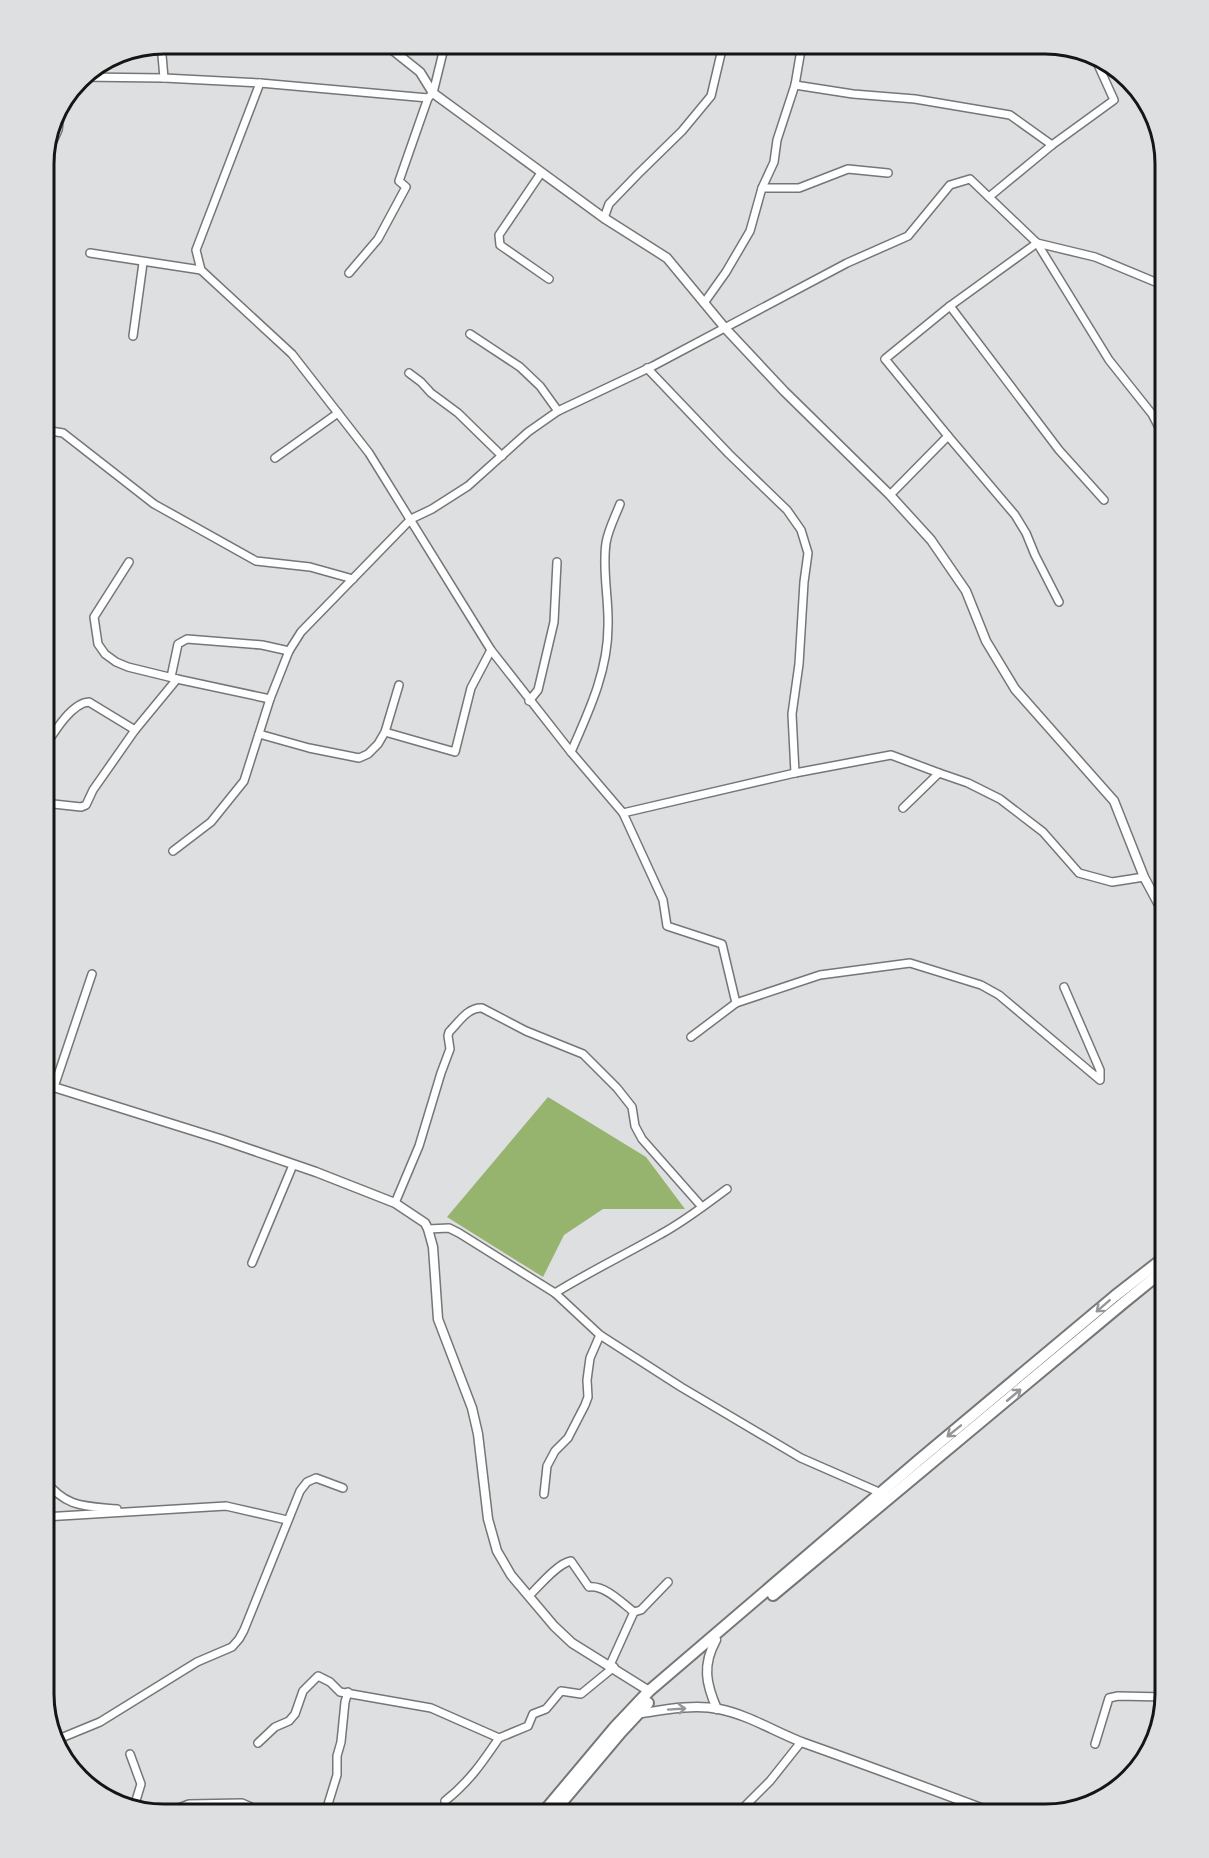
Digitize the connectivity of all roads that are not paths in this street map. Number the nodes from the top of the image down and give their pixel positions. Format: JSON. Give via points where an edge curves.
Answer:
{"nodes":[{"id":1,"x":162,"y":54,"type":"edge"},
{"id":2,"x":398,"y":54,"type":"edge"},
{"id":3,"x":442,"y":54,"type":"edge"},
{"id":4,"x":720,"y":54,"type":"edge"},
{"id":5,"x":800,"y":54,"type":"edge"},
{"id":6,"x":1100,"y":69,"type":"edge"},
{"id":7,"x":97,"y":77,"type":"edge"},
{"id":8,"x":164,"y":78,"type":"junction"},
{"id":9,"x":260,"y":83,"type":"junction"},
{"id":10,"x":795,"y":85,"type":"junction"},
{"id":11,"x":430,"y":95,"type":"junction"},
{"id":12,"x":1052,"y":145,"type":"junction"},
{"id":13,"x":541,"y":172,"type":"junction"},
{"id":14,"x":888,"y":173,"type":"dead end"},
{"id":15,"x":762,"y":188,"type":"junction"},
{"id":16,"x":989,"y":196,"type":"junction"},
{"id":17,"x":604,"y":218,"type":"junction"},
{"id":18,"x":1037,"y":243,"type":"junction"},
{"id":19,"x":90,"y":253,"type":"dead end"},
{"id":20,"x":143,"y":263,"type":"junction"},
{"id":21,"x":201,"y":270,"type":"junction"},
{"id":22,"x":349,"y":273,"type":"dead end"},
{"id":23,"x":549,"y":279,"type":"dead end"},
{"id":24,"x":1155,"y":282,"type":"edge"},
{"id":25,"x":704,"y":303,"type":"junction"},
{"id":26,"x":950,"y":306,"type":"junction"},
{"id":27,"x":725,"y":328,"type":"junction"},
{"id":28,"x":470,"y":334,"type":"dead end"},
{"id":29,"x":133,"y":336,"type":"dead end"},
{"id":30,"x":647,"y":368,"type":"junction"},
{"id":31,"x":409,"y":373,"type":"dead end"},
{"id":32,"x":558,"y":411,"type":"junction"},
{"id":33,"x":338,"y":413,"type":"junction"},
{"id":34,"x":1155,"y":419,"type":"edge"},
{"id":35,"x":54,"y":432,"type":"edge"},
{"id":36,"x":948,"y":436,"type":"junction"},
{"id":37,"x":502,"y":456,"type":"junction"},
{"id":38,"x":275,"y":458,"type":"dead end"},
{"id":39,"x":890,"y":495,"type":"junction"},
{"id":40,"x":1104,"y":500,"type":"dead end"},
{"id":41,"x":620,"y":504,"type":"dead end"},
{"id":42,"x":411,"y":519,"type":"junction"},
{"id":43,"x":129,"y":562,"type":"dead end"},
{"id":44,"x":557,"y":562,"type":"dead end"},
{"id":45,"x":353,"y":579,"type":"junction"},
{"id":46,"x":1059,"y":602,"type":"dead end"},
{"id":47,"x":491,"y":650,"type":"junction"},
{"id":48,"x":289,"y":651,"type":"junction"},
{"id":49,"x":174,"y":678,"type":"junction"},
{"id":50,"x":399,"y":685,"type":"dead end"},
{"id":51,"x":270,"y":699,"type":"junction"},
{"id":52,"x":529,"y":700,"type":"junction"},
{"id":53,"x":135,"y":730,"type":"junction"},
{"id":54,"x":385,"y":732,"type":"junction"},
{"id":55,"x":54,"y":734,"type":"edge"},
{"id":56,"x":259,"y":734,"type":"junction"},
{"id":57,"x":571,"y":752,"type":"junction"},
{"id":58,"x":795,"y":773,"type":"junction"},
{"id":59,"x":939,"y":773,"type":"junction"},
{"id":60,"x":54,"y":804,"type":"edge"},
{"id":61,"x":903,"y":808,"type":"dead end"},
{"id":62,"x":623,"y":813,"type":"junction"},
{"id":63,"x":173,"y":851,"type":"dead end"},
{"id":64,"x":1144,"y":877,"type":"junction"},
{"id":65,"x":1155,"y":896,"type":"edge"},
{"id":66,"x":92,"y":974,"type":"dead end"},
{"id":67,"x":1064,"y":987,"type":"dead end"},
{"id":68,"x":736,"y":1003,"type":"junction"},
{"id":69,"x":691,"y":1036,"type":"dead end"},
{"id":70,"x":54,"y":1087,"type":"joint"},
{"id":71,"x":293,"y":1165,"type":"junction"},
{"id":72,"x":727,"y":1190,"type":"dead end"},
{"id":73,"x":395,"y":1203,"type":"junction"},
{"id":74,"x":702,"y":1207,"type":"junction"},
{"id":75,"x":428,"y":1229,"type":"junction"},
{"id":76,"x":252,"y":1263,"type":"dead end"},
{"id":77,"x":1155,"y":1265,"type":"edge"},
{"id":78,"x":1155,"y":1278,"type":"edge"},
{"id":79,"x":555,"y":1293,"type":"junction"},
{"id":80,"x":600,"y":1335,"type":"junction"},
{"id":81,"x":343,"y":1488,"type":"dead end"},
{"id":82,"x":54,"y":1489,"type":"edge"},
{"id":83,"x":881,"y":1493,"type":"junction"},
{"id":84,"x":544,"y":1494,"type":"dead end"},
{"id":85,"x":137,"y":1511,"type":"junction"},
{"id":86,"x":54,"y":1516,"type":"edge"},
{"id":87,"x":287,"y":1520,"type":"junction"},
{"id":88,"x":668,"y":1582,"type":"dead end"},
{"id":89,"x":529,"y":1596,"type":"junction"},
{"id":90,"x":634,"y":1612,"type":"junction"},
{"id":91,"x":716,"y":1640,"type":"junction"},
{"id":92,"x":612,"y":1666,"type":"junction"},
{"id":93,"x":649,"y":1691,"type":"junction"},
{"id":94,"x":348,"y":1692,"type":"junction"},
{"id":95,"x":1155,"y":1698,"type":"edge"},
{"id":96,"x":717,"y":1709,"type":"junction"},
{"id":97,"x":638,"y":1714,"type":"junction"},
{"id":98,"x":63,"y":1737,"type":"edge"},
{"id":99,"x":499,"y":1738,"type":"junction"},
{"id":100,"x":801,"y":1742,"type":"junction"},
{"id":101,"x":258,"y":1743,"type":"dead end"},
{"id":102,"x":1095,"y":1744,"type":"dead end"},
{"id":103,"x":130,"y":1754,"type":"dead end"},
{"id":104,"x":136,"y":1800,"type":"edge"},
{"id":105,"x":445,"y":1801,"type":"dead end"},
{"id":106,"x":189,"y":1804,"type":"edge"},
{"id":107,"x":244,"y":1804,"type":"edge"},
{"id":108,"x":328,"y":1804,"type":"edge"},
{"id":109,"x":550,"y":1804,"type":"edge"},
{"id":110,"x":561,"y":1804,"type":"edge"},
{"id":111,"x":747,"y":1804,"type":"edge"},
{"id":112,"x":969,"y":1804,"type":"edge"}],
"edges":[{"from":1,"to":8,"type":"street"},
{"from":2,"to":11,"type":"street","via":[[420,72]]},
{"from":3,"to":11,"type":"street"},
{"from":4,"to":17,"type":"street","via":[[711,96],[609,204]]},
{"from":5,"to":10,"type":"street"},
{"from":6,"to":12,"type":"street","via":[[1114,100]]},
{"from":7,"to":8,"type":"street"},
{"from":8,"to":9,"type":"street"},
{"from":9,"to":11,"type":"street"},
{"from":9,"to":21,"type":"street","via":[[196,250]]},
{"from":10,"to":12,"type":"street","via":[[1010,115]]},
{"from":10,"to":15,"type":"street","via":[[774,162]]},
{"from":11,"to":13,"type":"street"},
{"from":11,"to":22,"type":"street","via":[[399,182],[406,187],[378,239]]},
{"from":12,"to":16,"type":"street"},
{"from":13,"to":17,"type":"street"},
{"from":13,"to":23,"type":"street","via":[[498,240]]},
{"from":14,"to":15,"type":"street","via":[[848,169],[799,188]]},
{"from":15,"to":25,"type":"street","via":[[750,231]]},
{"from":16,"to":18,"type":"street"},
{"from":16,"to":27,"type":"street","via":[[970,179],[950,185],[908,236],[847,263]]},
{"from":17,"to":25,"type":"street","via":[[667,258]]},
{"from":18,"to":24,"type":"street","via":[[1095,257]]},
{"from":18,"to":26,"type":"street"},
{"from":18,"to":34,"type":"street","via":[[1109,360]]},
{"from":19,"to":20,"type":"street"},
{"from":20,"to":21,"type":"street"},
{"from":20,"to":29,"type":"street"},
{"from":21,"to":33,"type":"street","via":[[292,354]]},
{"from":25,"to":27,"type":"street"},
{"from":26,"to":36,"type":"street","via":[[885,359]]},
{"from":26,"to":40,"type":"street","via":[[1059,450]]},
{"from":27,"to":30,"type":"street"},
{"from":27,"to":39,"type":"street"},
{"from":28,"to":32,"type":"street","via":[[520,368],[540,386]]},
{"from":30,"to":32,"type":"street"},
{"from":30,"to":58,"type":"street","via":[[787,510],[801,530],[808,553],[792,714]]},
{"from":31,"to":37,"type":"street"},
{"from":32,"to":37,"type":"street"},
{"from":33,"to":38,"type":"street"},
{"from":33,"to":42,"type":"street"},
{"from":35,"to":45,"type":"street","via":[[63,433],[154,504],[256,561],[310,567]]},
{"from":36,"to":39,"type":"street"},
{"from":36,"to":46,"type":"street","via":[[1015,515]]},
{"from":37,"to":42,"type":"street","via":[[468,486]]},
{"from":39,"to":64,"type":"street","via":[[931,540],[966,591],[986,641],[1015,689],[1114,801]]},
{"from":41,"to":57,"type":"street","via":[[607,541],[604,565],[608,626],[604,665]]},
{"from":42,"to":45,"type":"street"},
{"from":42,"to":47,"type":"street"},
{"from":43,"to":49,"type":"street","via":[[94,617],[98,644],[105,654],[128,667]]},
{"from":44,"to":52,"type":"street","via":[[554,622],[538,690]]},
{"from":45,"to":48,"type":"street","via":[[301,632]]},
{"from":47,"to":52,"type":"street"},
{"from":47,"to":54,"type":"street","via":[[471,688],[455,752]]},
{"from":48,"to":49,"type":"street","via":[[187,639],[178,644]]},
{"from":48,"to":51,"type":"street"},
{"from":49,"to":51,"type":"street"},
{"from":49,"to":53,"type":"street"},
{"from":50,"to":54,"type":"street"},
{"from":51,"to":56,"type":"street"},
{"from":52,"to":57,"type":"street"},
{"from":53,"to":55,"type":"street","via":[[89,702],[82,702]]},
{"from":53,"to":60,"type":"street","via":[[86,804]]},
{"from":54,"to":56,"type":"street","via":[[368,754],[359,758]]},
{"from":56,"to":63,"type":"street","via":[[244,782],[211,822]]},
{"from":57,"to":62,"type":"street"},
{"from":58,"to":59,"type":"street","via":[[891,755]]},
{"from":58,"to":62,"type":"street"},
{"from":59,"to":61,"type":"street"},
{"from":59,"to":64,"type":"street","via":[[1000,799],[1043,832],[1079,873],[1112,882]]},
{"from":62,"to":68,"type":"street","via":[[663,900],[667,926],[722,944]]},
{"from":64,"to":65,"type":"street"},
{"from":66,"to":70,"type":"street"},
{"from":67,"to":68,"type":"street","via":[[1100,1070],[1100,1080],[999,995],[981,985],[910,963],[820,975]]},
{"from":68,"to":69,"type":"street"},
{"from":70,"to":71,"type":"street","via":[[220,1138]]},
{"from":71,"to":73,"type":"street"},
{"from":71,"to":76,"type":"street"},
{"from":72,"to":74,"type":"street"},
{"from":73,"to":74,"type":"street","via":[[419,1146],[451,1046],[449,1032],[471,1009],[482,1008],[583,1054],[632,1107],[642,1138]]},
{"from":73,"to":75,"type":"street"},
{"from":74,"to":79,"type":"street"},
{"from":75,"to":79,"type":"street","via":[[449,1228],[459,1233]]},
{"from":75,"to":89,"type":"street","via":[[438,1318],[472,1408],[488,1519],[497,1551]]},
{"from":77,"to":83,"type":"main road","one_way":true},
{"from":91,"to":78,"type":"main road","one_way":true},
{"from":79,"to":80,"type":"street"},
{"from":80,"to":83,"type":"street","via":[[801,1458]]},
{"from":80,"to":84,"type":"street","via":[[590,1358],[588,1397],[568,1438],[547,1466]]},
{"from":81,"to":87,"type":"street","via":[[316,1478],[308,1482]]},
{"from":82,"to":85,"type":"street","via":[[78,1506]]},
{"from":83,"to":93,"type":"main road"},
{"from":85,"to":86,"type":"street"},
{"from":85,"to":87,"type":"street","via":[[226,1506]]},
{"from":87,"to":98,"type":"street","via":[[244,1630],[232,1647],[197,1662],[100,1722]]},
{"from":88,"to":90,"type":"street","via":[[641,1610]]},
{"from":89,"to":90,"type":"street","via":[[560,1566],[572,1561],[589,1587],[602,1589]]},
{"from":89,"to":92,"type":"street","via":[[572,1643]]},
{"from":90,"to":92,"type":"street"},
{"from":91,"to":96,"type":"street","via":[[706,1671]]},
{"from":91,"to":97,"type":"main road","via":[[665,1684]]},
{"from":92,"to":93,"type":"street"},
{"from":92,"to":99,"type":"street","via":[[581,1694],[561,1691],[546,1709],[533,1714],[528,1726]]},
{"from":93,"to":109,"type":"main road"},
{"from":94,"to":99,"type":"street","via":[[431,1708]]},
{"from":94,"to":101,"type":"street","via":[[340,1692],[318,1676],[303,1691],[289,1721],[274,1727]]},
{"from":94,"to":108,"type":"street"},
{"from":95,"to":102,"type":"street","via":[[1109,1698]]},
{"from":97,"to":96,"type":"street","one_way":true,"via":[[670,1708]]},
{"from":96,"to":100,"type":"street","via":[[739,1714]]},
{"from":97,"to":110,"type":"main road"},
{"from":99,"to":105,"type":"street","via":[[479,1768]]},
{"from":100,"to":111,"type":"street"},
{"from":100,"to":112,"type":"street"},
{"from":103,"to":104,"type":"street","via":[[141,1784]]},
{"from":106,"to":107,"type":"street"}]}
